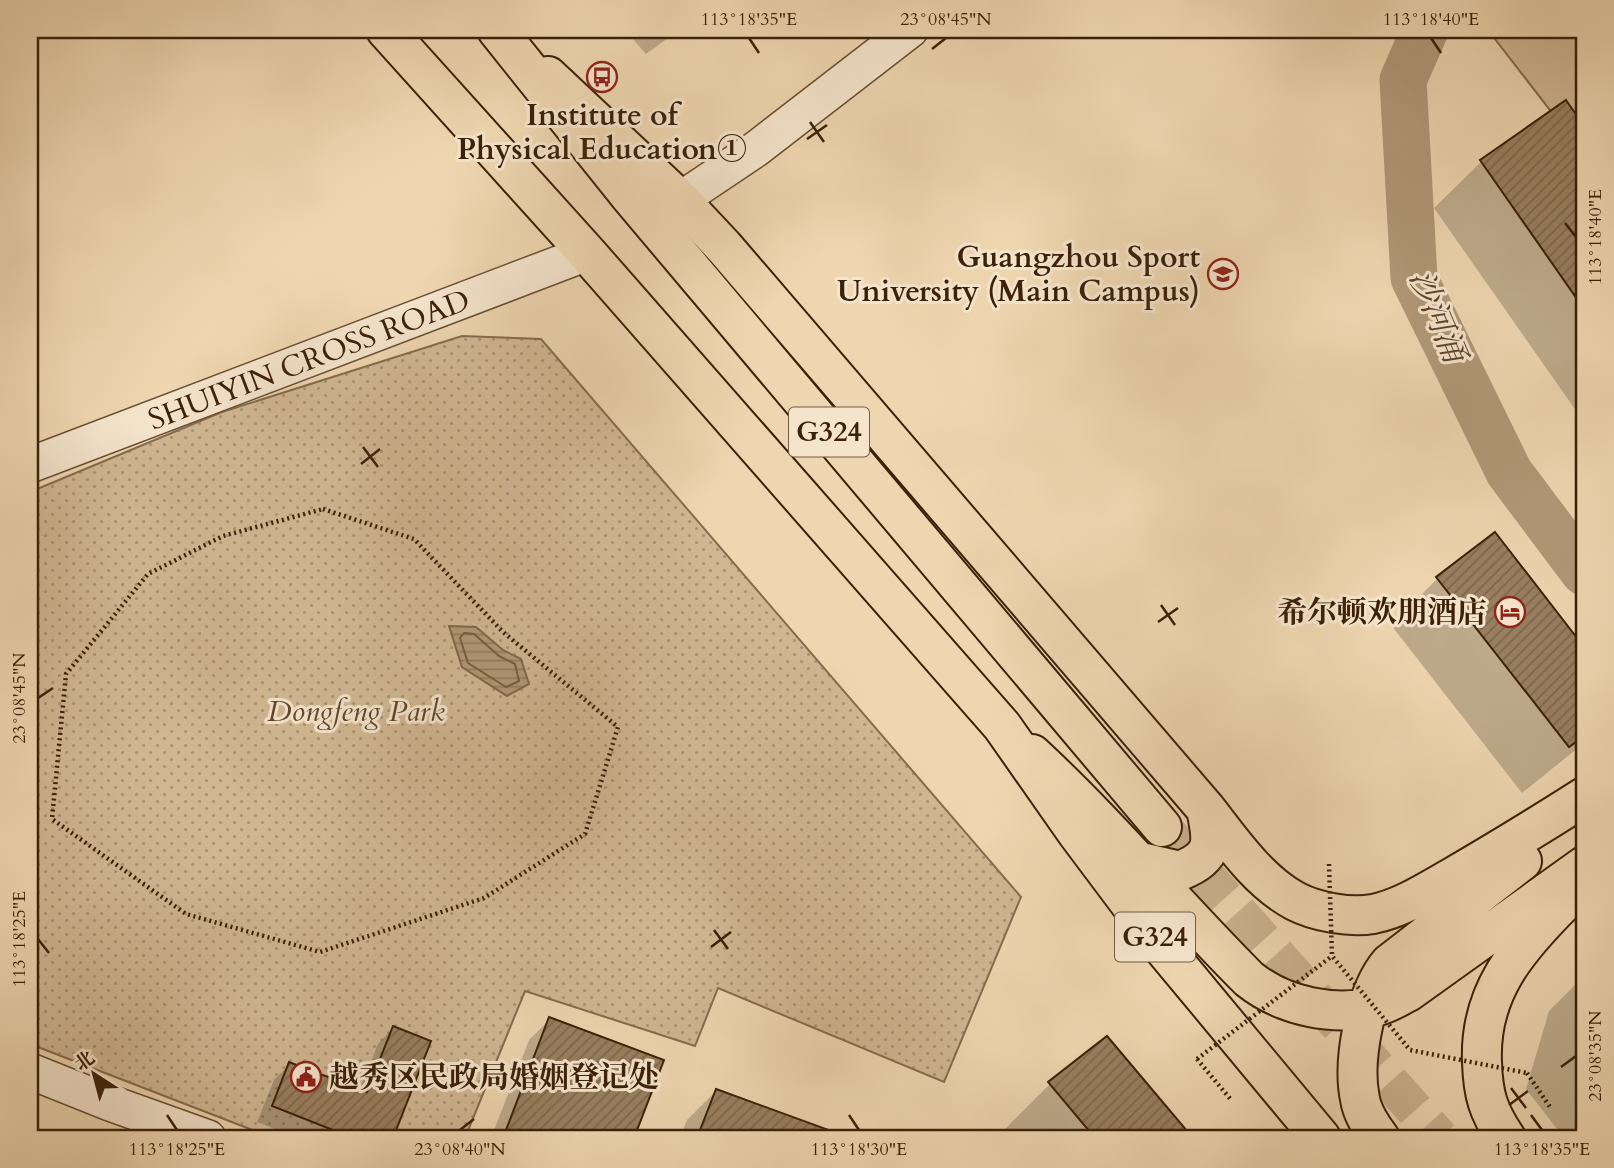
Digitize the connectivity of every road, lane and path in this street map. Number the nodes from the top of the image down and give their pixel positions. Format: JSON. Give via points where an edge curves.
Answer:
{"nodes":[{"id":1,"x":386,"y":30,"type":"edge"},
{"id":2,"x":910,"y":30,"type":"edge"},
{"id":3,"x":498,"y":32,"type":"edge"},
{"id":4,"x":680,"y":200,"type":"junction"},
{"id":5,"x":587,"y":253,"type":"junction"},
{"id":6,"x":30,"y":464,"type":"edge"},
{"id":7,"x":148,"y":573,"type":"joint"},
{"id":8,"x":1002,"y":726,"type":"junction"},
{"id":9,"x":1584,"y":797,"type":"edge"},
{"id":10,"x":1206,"y":809,"type":"junction"},
{"id":11,"x":1584,"y":812,"type":"edge"},
{"id":12,"x":1162,"y":827,"type":"tunnel mouth"},
{"id":13,"x":1141,"y":862,"type":"junction"},
{"id":14,"x":1329,"y":864,"type":"dead end"},
{"id":15,"x":1584,"y":866,"type":"edge"},
{"id":16,"x":1584,"y":883,"type":"edge"},
{"id":17,"x":1332,"y":956,"type":"junction"},
{"id":18,"x":1376,"y":998,"type":"junction"},
{"id":19,"x":30,"y":1071,"type":"edge"},
{"id":20,"x":1232,"y":1101,"type":"dead end"},
{"id":21,"x":1550,"y":1107,"type":"dead end"},
{"id":22,"x":208,"y":1138,"type":"edge"},
{"id":23,"x":1321,"y":1138,"type":"edge"},
{"id":24,"x":1380,"y":1138,"type":"edge"},
{"id":25,"x":1506,"y":1138,"type":"edge"}],
"edges":[{"from":1,"to":5,"type":"main road","number":"G324"},
{"from":2,"to":4,"type":"street","via":[[756,149]]},
{"from":3,"to":4,"type":"main road"},
{"from":3,"to":12,"type":"main road","number":"G324","via":[[629,195]]},
{"from":4,"to":10,"type":"main road"},
{"from":5,"to":6,"type":"street","name":"SHUIYIN CROSS ROAD"},
{"from":5,"to":8,"type":"main road","number":"G324"},
{"from":7,"to":7,"type":"path","via":[[66,674],[52,818],[186,914],[320,952],[484,898],[585,834],[618,727],[503,632],[414,539],[323,509],[223,536]]},
{"from":8,"to":13,"type":"main road"},
{"from":8,"to":23,"type":"main road","number":"G324","via":[[1164,949]]},
{"from":9,"to":10,"type":"main road","via":[[1408,902],[1372,914],[1314,908],[1279,891]]},
{"from":10,"to":13,"type":"main road","via":[[1211,844],[1205,856],[1180,871]]},
{"from":11,"to":18,"type":"main road","via":[[1390,962]]},
{"from":13,"to":18,"type":"main road","via":[[1263,990],[1334,1011]]},
{"from":14,"to":17,"type":"path","bridge":true},
{"from":15,"to":18,"type":"main road","via":[[1432,977]]},
{"from":16,"to":25,"type":"main road","via":[[1527,940],[1494,990],[1484,1021],[1484,1092],[1491,1116]]},
{"from":17,"to":20,"type":"path","bridge":true,"via":[[1196,1059]]},
{"from":17,"to":21,"type":"path","bridge":true,"via":[[1410,1050],[1527,1073]]},
{"from":18,"to":24,"type":"main road","via":[[1363,1031],[1358,1077],[1360,1101]]},
{"from":19,"to":22,"type":"street"}]}
